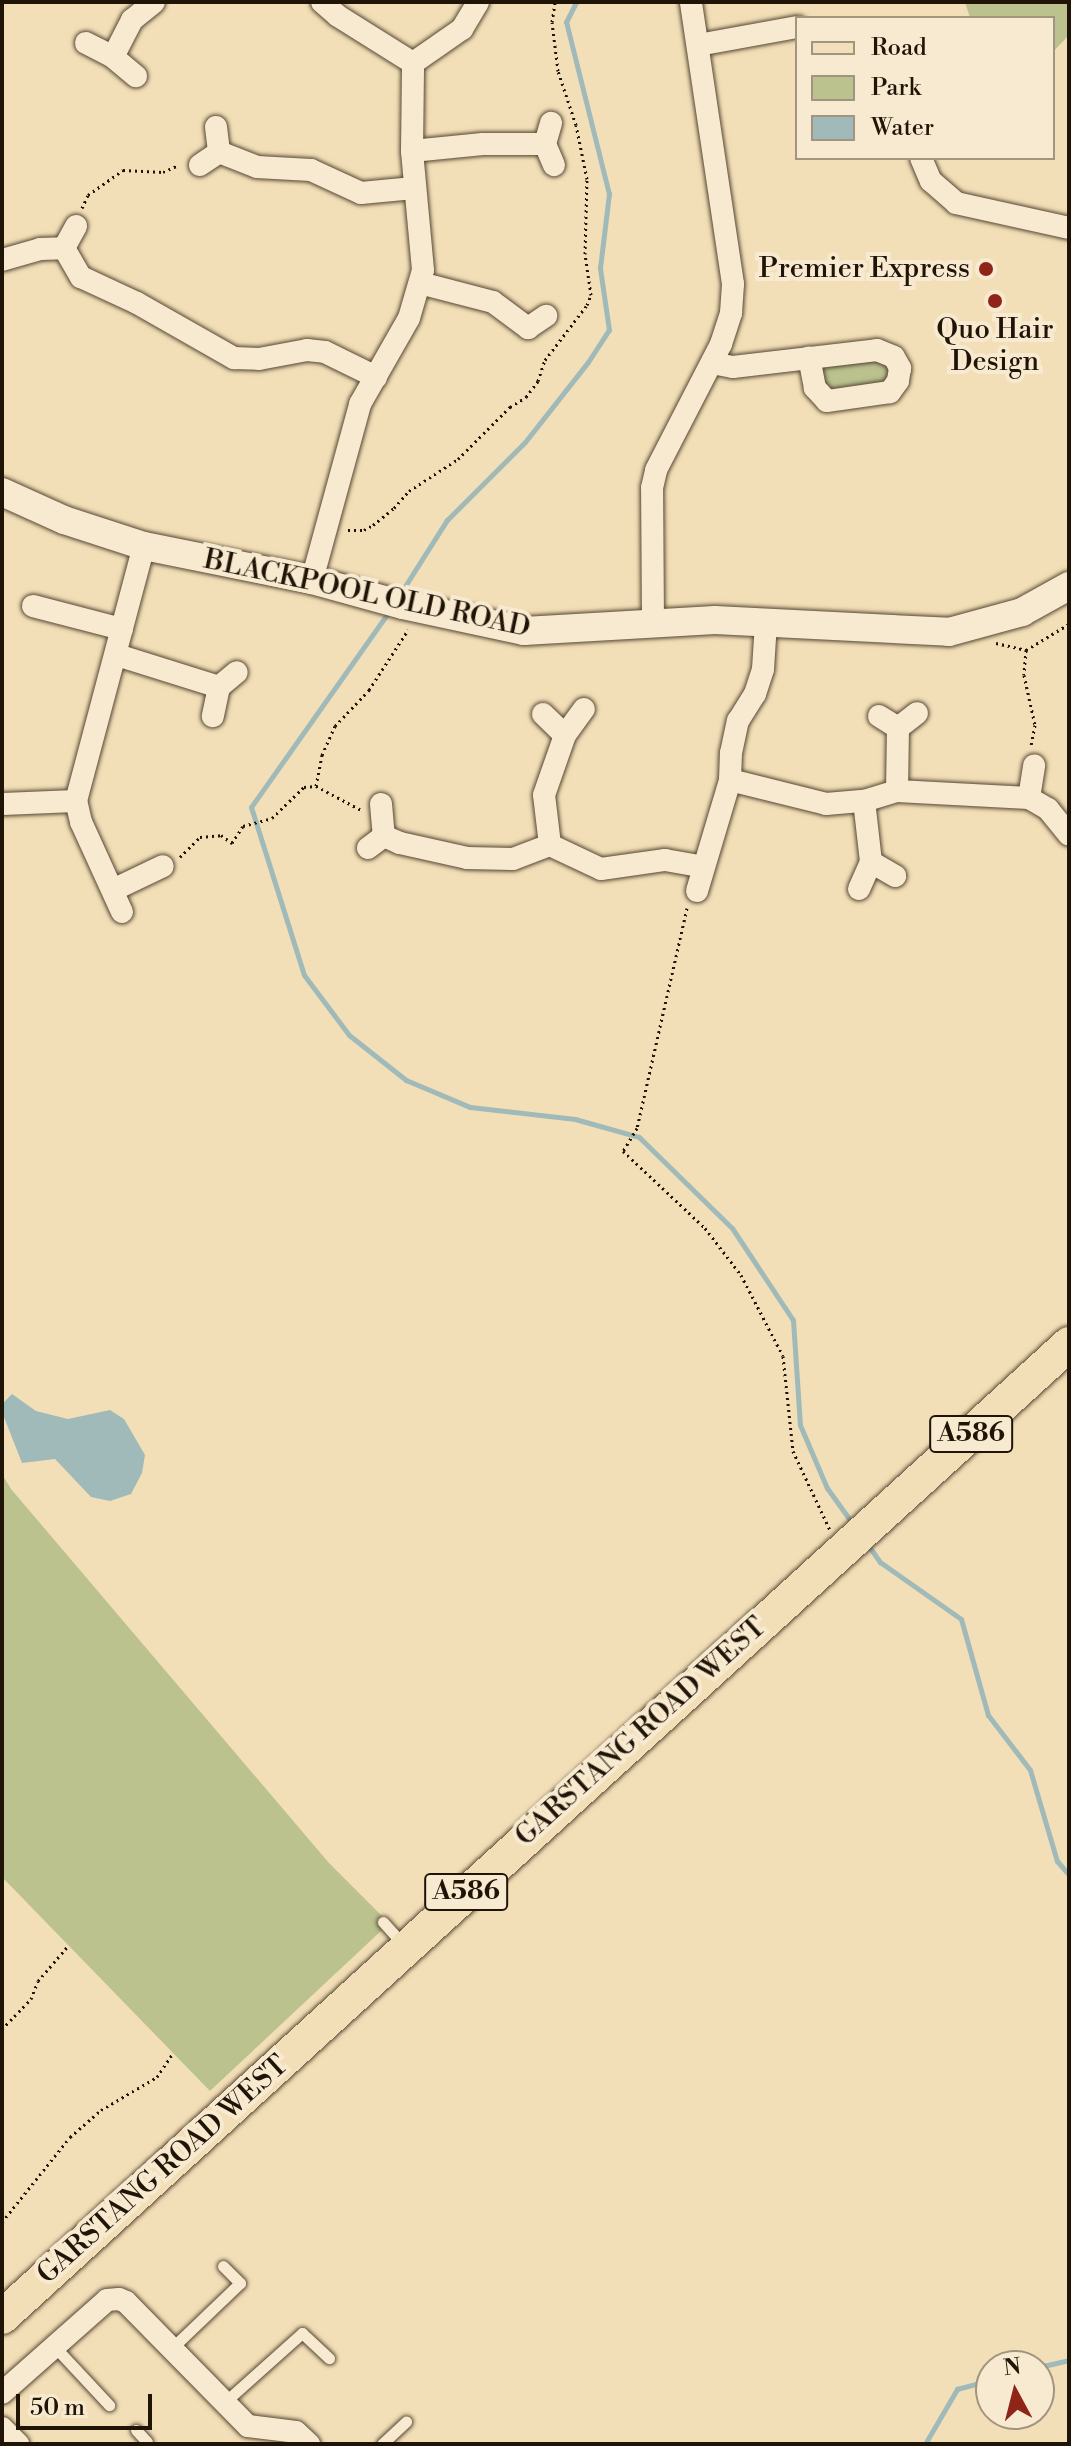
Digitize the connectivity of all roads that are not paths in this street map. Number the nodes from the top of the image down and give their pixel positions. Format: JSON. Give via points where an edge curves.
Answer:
{"nodes":[{"id":1,"x":154,"y":2,"type":"edge"},
{"id":2,"x":322,"y":2,"type":"edge"},
{"id":3,"x":478,"y":2,"type":"edge"},
{"id":4,"x":691,"y":2,"type":"edge"},
{"id":5,"x":795,"y":27,"type":"edge"},
{"id":6,"x":86,"y":43,"type":"dead end"},
{"id":7,"x":698,"y":45,"type":"junction"},
{"id":8,"x":113,"y":57,"type":"junction"},
{"id":9,"x":413,"y":63,"type":"junction"},
{"id":10,"x":136,"y":76,"type":"dead end"},
{"id":11,"x":216,"y":127,"type":"dead end"},
{"id":12,"x":412,"y":151,"type":"junction"},
{"id":13,"x":219,"y":152,"type":"junction"},
{"id":14,"x":922,"y":160,"type":"edge"},
{"id":15,"x":200,"y":165,"type":"road end"},
{"id":16,"x":554,"y":165,"type":"dead end"},
{"id":17,"x":414,"y":188,"type":"junction"},
{"id":18,"x":76,"y":226,"type":"road end"},
{"id":19,"x":1069,"y":228,"type":"edge"},
{"id":20,"x":64,"y":248,"type":"junction"},
{"id":21,"x":2,"y":260,"type":"edge"},
{"id":22,"x":420,"y":283,"type":"junction"},
{"id":23,"x":532,"y":330,"type":"dead end"},
{"id":24,"x":809,"y":358,"type":"dead end"},
{"id":25,"x":712,"y":363,"type":"junction"},
{"id":26,"x":376,"y":377,"type":"junction"},
{"id":27,"x":2,"y":492,"type":"edge"},
{"id":28,"x":144,"y":546,"type":"junction"},
{"id":29,"x":312,"y":580,"type":"junction"},
{"id":30,"x":1069,"y":586,"type":"edge"},
{"id":31,"x":33,"y":606,"type":"dead end"},
{"id":32,"x":653,"y":622,"type":"junction"},
{"id":33,"x":766,"y":623,"type":"junction"},
{"id":34,"x":122,"y":629,"type":"junction"},
{"id":35,"x":117,"y":655,"type":"junction"},
{"id":36,"x":237,"y":672,"type":"dead end"},
{"id":37,"x":219,"y":687,"type":"junction"},
{"id":38,"x":584,"y":709,"type":"dead end"},
{"id":39,"x":917,"y":713,"type":"dead end"},
{"id":40,"x":543,"y":714,"type":"dead end"},
{"id":41,"x":213,"y":716,"type":"dead end"},
{"id":42,"x":565,"y":735,"type":"junction"},
{"id":43,"x":1034,"y":767,"type":"road end"},
{"id":44,"x":730,"y":780,"type":"junction"},
{"id":45,"x":897,"y":791,"type":"junction"},
{"id":46,"x":1029,"y":798,"type":"junction"},
{"id":47,"x":76,"y":801,"type":"junction"},
{"id":48,"x":864,"y":801,"type":"junction"},
{"id":49,"x":2,"y":804,"type":"edge"},
{"id":50,"x":379,"y":826,"type":"road end"},
{"id":51,"x":1069,"y":835,"type":"edge"},
{"id":52,"x":550,"y":845,"type":"junction"},
{"id":53,"x":871,"y":862,"type":"junction"},
{"id":54,"x":163,"y":866,"type":"road end"},
{"id":55,"x":703,"y":867,"type":"junction"},
{"id":56,"x":895,"y":876,"type":"dead end"},
{"id":57,"x":859,"y":889,"type":"dead end"},
{"id":58,"x":113,"y":890,"type":"junction"},
{"id":59,"x":697,"y":891,"type":"road end"},
{"id":60,"x":122,"y":912,"type":"dead end"},
{"id":61,"x":1069,"y":1344,"type":"edge"},
{"id":62,"x":383,"y":1922,"type":"dead end"},
{"id":63,"x":406,"y":1947,"type":"junction"},
{"id":64,"x":223,"y":2266,"type":"dead end"},
{"id":65,"x":2,"y":2317,"type":"edge"},
{"id":66,"x":54,"y":2346,"type":"junction"},
{"id":67,"x":172,"y":2348,"type":"junction"},
{"id":68,"x":329,"y":2358,"type":"dead end"},
{"id":69,"x":2,"y":2393,"type":"edge"},
{"id":70,"x":226,"y":2401,"type":"junction"},
{"id":71,"x":109,"y":2405,"type":"dead end"},
{"id":72,"x":406,"y":2422,"type":"dead end"},
{"id":73,"x":2,"y":2428,"type":"edge"},
{"id":74,"x":136,"y":2430,"type":"dead end"},
{"id":75,"x":246,"y":2435,"type":"edge"},
{"id":76,"x":147,"y":2443,"type":"edge"},
{"id":77,"x":18,"y":2444,"type":"edge"},
{"id":78,"x":309,"y":2444,"type":"edge"},
{"id":79,"x":382,"y":2444,"type":"edge"}],
"edges":[{"from":1,"to":8,"type":"street","via":[[132,20]]},
{"from":2,"to":9,"type":"street"},
{"from":3,"to":9,"type":"street","via":[[462,29]]},
{"from":4,"to":7,"type":"street"},
{"from":5,"to":7,"type":"street"},
{"from":6,"to":8,"type":"street"},
{"from":7,"to":25,"type":"street","via":[[733,284],[731,313]]},
{"from":8,"to":10,"type":"street"},
{"from":9,"to":12,"type":"street"},
{"from":11,"to":13,"type":"street"},
{"from":12,"to":16,"type":"street","via":[[548,133]]},
{"from":12,"to":17,"type":"street"},
{"from":13,"to":15,"type":"street"},
{"from":13,"to":17,"type":"street","via":[[267,170],[311,170],[361,193]]},
{"from":14,"to":19,"type":"street","via":[[931,181],[956,203]]},
{"from":17,"to":22,"type":"street","via":[[423,245]]},
{"from":18,"to":20,"type":"street"},
{"from":20,"to":21,"type":"street"},
{"from":20,"to":26,"type":"street","via":[[81,277],[234,358],[325,352]]},
{"from":22,"to":23,"type":"street","via":[[493,302]]},
{"from":22,"to":26,"type":"street","via":[[409,318]]},
{"from":24,"to":25,"type":"street","via":[[733,367]]},
{"from":25,"to":32,"type":"street","via":[[656,470]]},
{"from":26,"to":29,"type":"street","via":[[360,404]]},
{"from":27,"to":28,"type":"street","name":"BLACKPOOL OLD ROAD","via":[[64,520]]},
{"from":28,"to":29,"type":"street","name":"BLACKPOOL OLD ROAD"},
{"from":28,"to":34,"type":"street"},
{"from":29,"to":32,"type":"street","name":"BLACKPOOL OLD ROAD","via":[[524,631]]},
{"from":30,"to":33,"type":"street","name":"BLACKPOOL OLD ROAD","via":[[1022,612],[949,632]]},
{"from":31,"to":34,"type":"street"},
{"from":32,"to":33,"type":"street","name":"BLACKPOOL OLD ROAD"},
{"from":33,"to":44,"type":"street","via":[[763,669],[738,721]]},
{"from":34,"to":35,"type":"street"},
{"from":35,"to":37,"type":"street"},
{"from":35,"to":47,"type":"street"},
{"from":36,"to":37,"type":"street"},
{"from":37,"to":41,"type":"street"},
{"from":38,"to":42,"type":"street"},
{"from":39,"to":45,"type":"street","via":[[888,722]]},
{"from":40,"to":42,"type":"street"},
{"from":42,"to":52,"type":"street","via":[[544,795]]},
{"from":43,"to":46,"type":"street"},
{"from":44,"to":48,"type":"street","via":[[826,804]]},
{"from":44,"to":55,"type":"street"},
{"from":45,"to":46,"type":"street"},
{"from":45,"to":48,"type":"street"},
{"from":46,"to":51,"type":"street","via":[[1048,809]]},
{"from":47,"to":49,"type":"street"},
{"from":47,"to":58,"type":"street"},
{"from":48,"to":53,"type":"street"},
{"from":50,"to":52,"type":"street","via":[[400,843],[492,860],[513,859]]},
{"from":52,"to":55,"type":"street","via":[[601,869],[665,860]]},
{"from":53,"to":56,"type":"street"},
{"from":53,"to":57,"type":"street"},
{"from":54,"to":58,"type":"street"},
{"from":55,"to":59,"type":"street"},
{"from":58,"to":60,"type":"street"},
{"from":61,"to":63,"type":"main road","name":"GARSTANG ROAD WEST","number":"A586"},
{"from":62,"to":63,"type":"lane"},
{"from":63,"to":65,"type":"main road","name":"GARSTANG ROAD WEST","number":"A586"},
{"from":64,"to":67,"type":"lane","via":[[240,2283]]},
{"from":66,"to":67,"type":"street","via":[[114,2299],[126,2302]]},
{"from":66,"to":69,"type":"street"},
{"from":66,"to":71,"type":"lane"},
{"from":67,"to":70,"type":"street"},
{"from":68,"to":70,"type":"lane","via":[[302,2333]]},
{"from":70,"to":75,"type":"street"},
{"from":72,"to":79,"type":"lane"},
{"from":73,"to":77,"type":"street"},
{"from":74,"to":76,"type":"lane"},
{"from":75,"to":78,"type":"street","via":[[296,2432]]}]}
